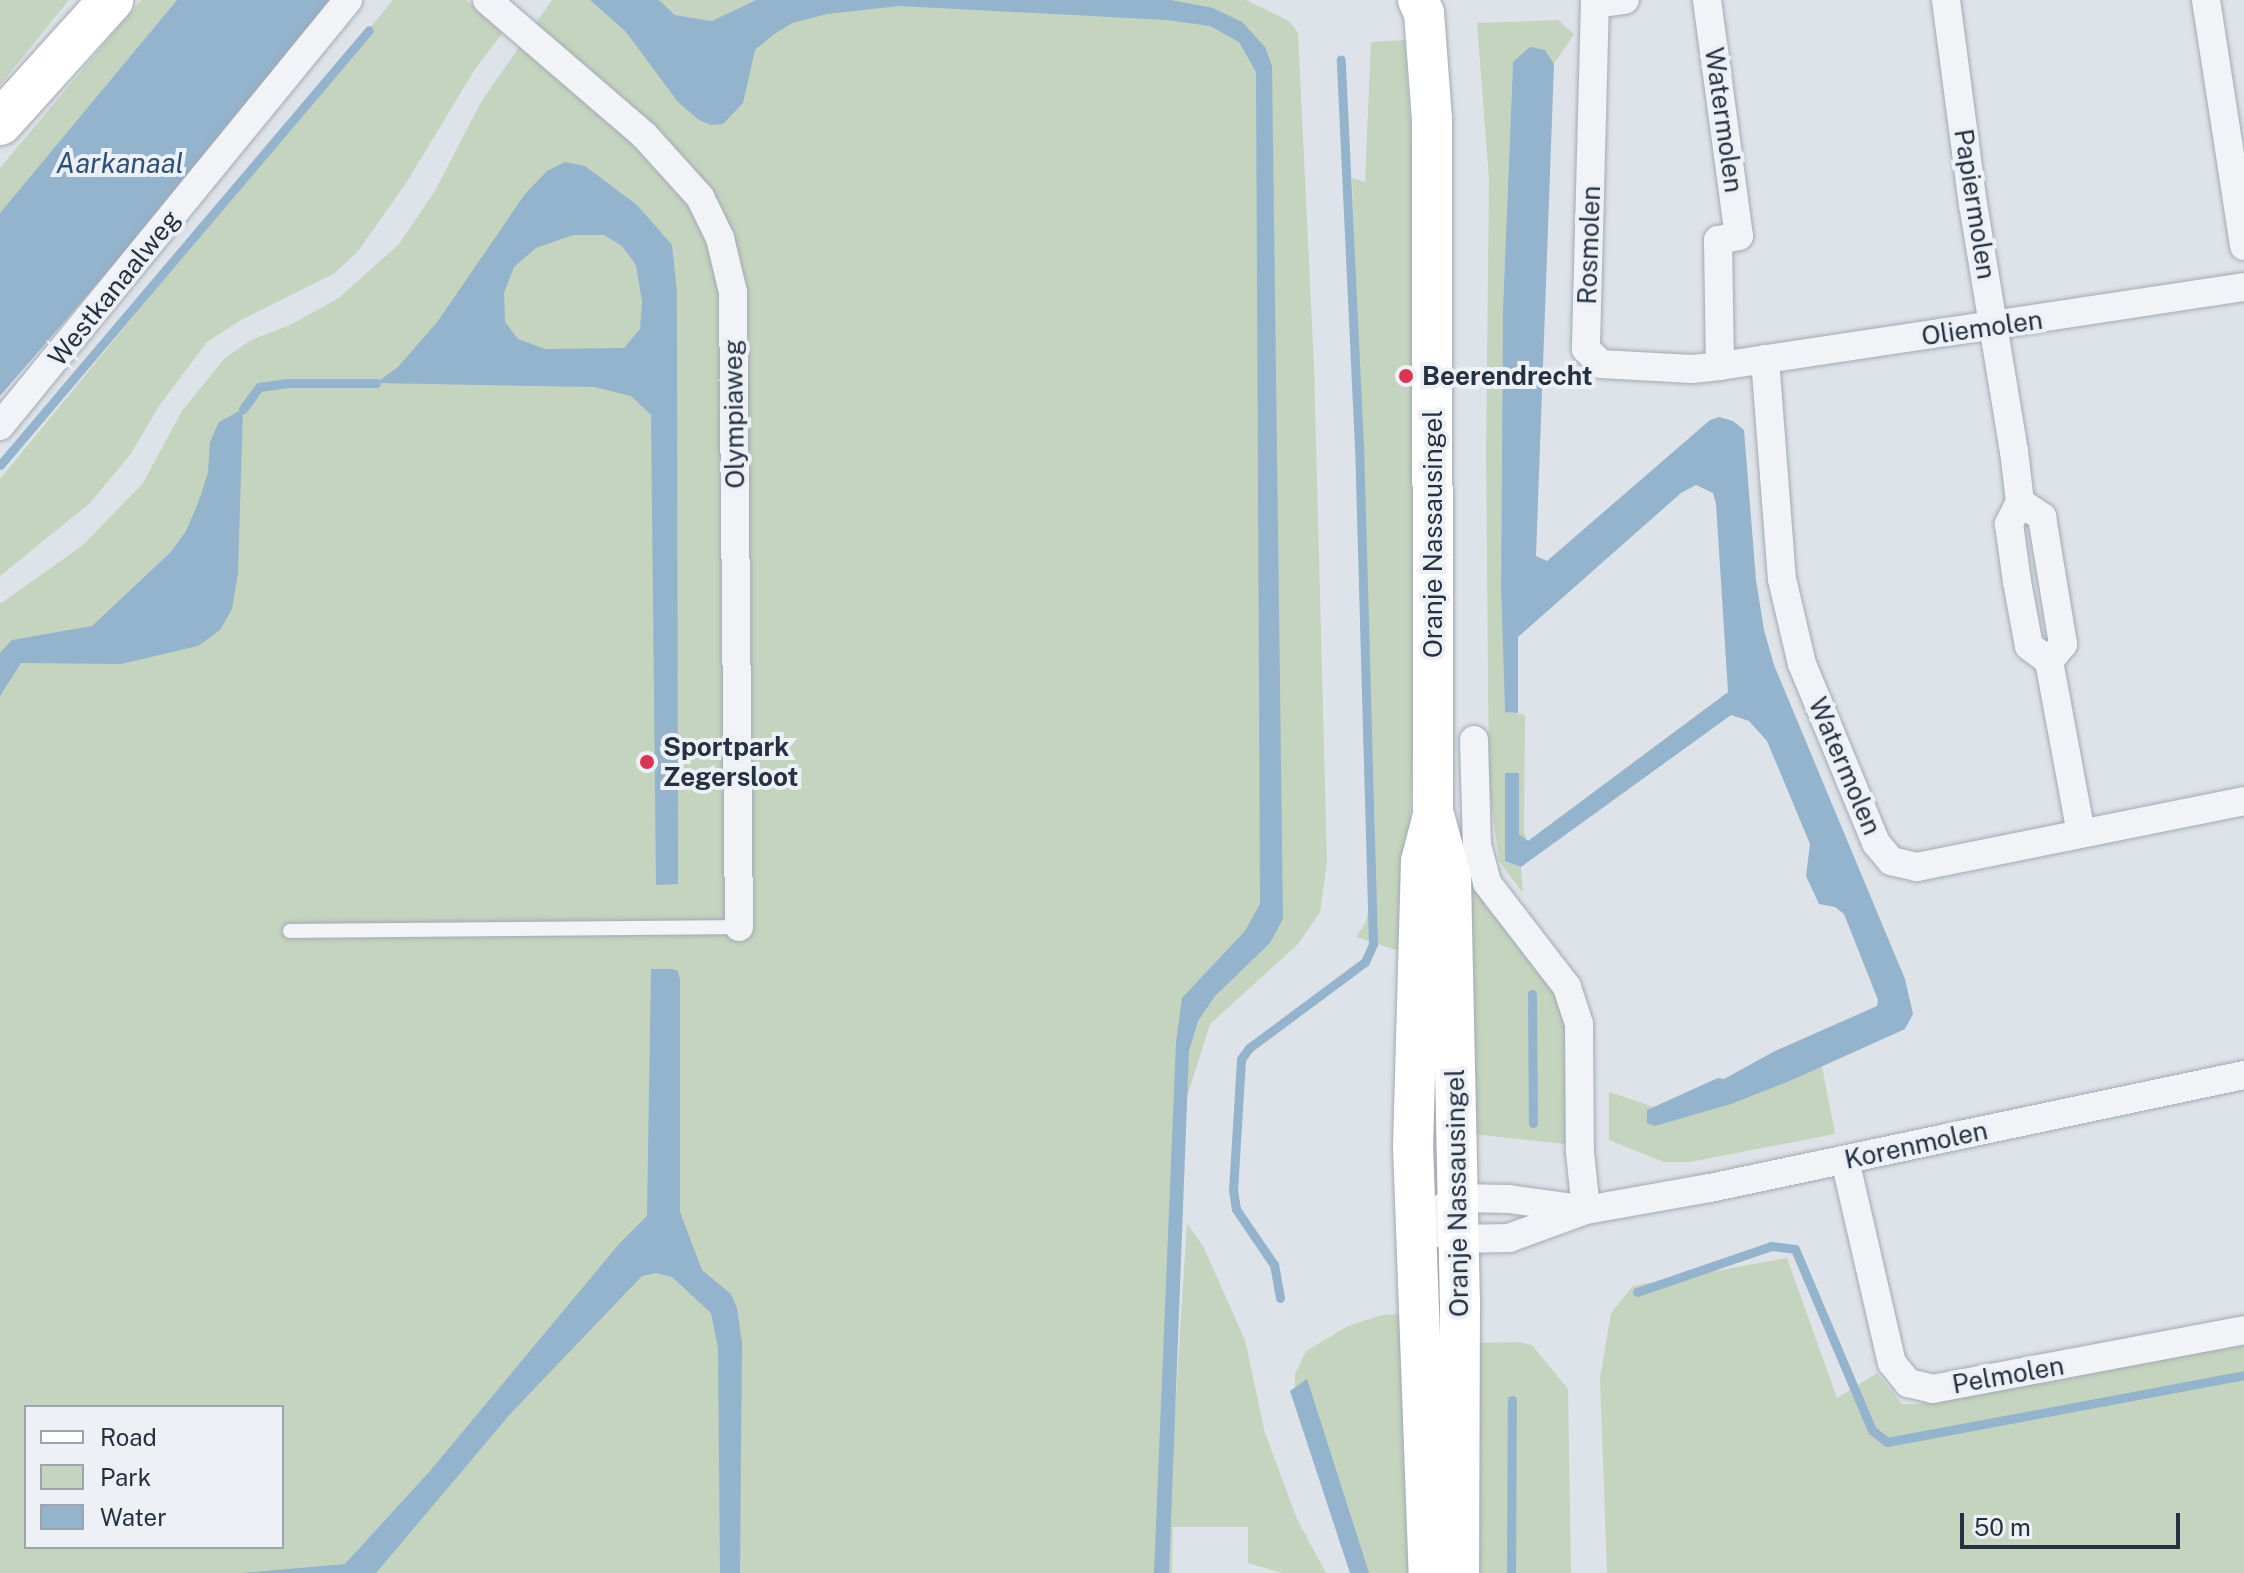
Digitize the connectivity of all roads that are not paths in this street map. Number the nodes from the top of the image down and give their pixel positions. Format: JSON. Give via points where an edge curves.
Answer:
{"nodes":[{"id":1,"x":96,"y":0,"type":"edge"},
{"id":2,"x":111,"y":0,"type":"edge"},
{"id":3,"x":348,"y":0,"type":"edge"},
{"id":4,"x":487,"y":0,"type":"edge"},
{"id":5,"x":1625,"y":0,"type":"edge"},
{"id":6,"x":1707,"y":0,"type":"edge"},
{"id":7,"x":1946,"y":0,"type":"edge"},
{"id":8,"x":2206,"y":0,"type":"edge"},
{"id":9,"x":1595,"y":2,"type":"edge"},
{"id":10,"x":1424,"y":13,"type":"edge"},
{"id":11,"x":62,"y":52,"type":"junction"},
{"id":12,"x":0,"y":123,"type":"edge"},
{"id":13,"x":2244,"y":246,"type":"edge"},
{"id":14,"x":2244,"y":287,"type":"edge"},
{"id":15,"x":1994,"y":327,"type":"junction"},
{"id":16,"x":1765,"y":359,"type":"junction"},
{"id":17,"x":1720,"y":366,"type":"junction"},
{"id":18,"x":0,"y":426,"type":"edge"},
{"id":19,"x":1474,"y":740,"type":"dead end"},
{"id":20,"x":2244,"y":801,"type":"edge"},
{"id":21,"x":1433,"y":815,"type":"junction"},
{"id":22,"x":2081,"y":833,"type":"junction"},
{"id":23,"x":739,"y":927,"type":"joint"},
{"id":24,"x":290,"y":931,"type":"dead end"},
{"id":25,"x":2244,"y":1075,"type":"edge"},
{"id":26,"x":1845,"y":1160,"type":"junction"},
{"id":27,"x":1457,"y":1198,"type":"junction"},
{"id":28,"x":1586,"y":1210,"type":"junction"},
{"id":29,"x":1415,"y":1226,"type":"junction"},
{"id":30,"x":1458,"y":1239,"type":"junction"},
{"id":31,"x":2244,"y":1330,"type":"edge"},
{"id":32,"x":1429,"y":1573,"type":"edge"},
{"id":33,"x":1459,"y":1573,"type":"edge"}],
"edges":[{"from":1,"to":11,"type":"main road"},
{"from":2,"to":11,"type":"main road"},
{"from":3,"to":18,"type":"street","name":"Westkanaalweg"},
{"from":4,"to":23,"type":"street","name":"Olympiaweg","via":[[644,135],[700,197],[720,238],[733,292]]},
{"from":5,"to":9,"type":"street"},
{"from":6,"to":17,"type":"street","name":"Watermolen","via":[[1739,236],[1718,240]]},
{"from":7,"to":15,"type":"street","name":"Papiermolen"},
{"from":8,"to":13,"type":"street"},
{"from":9,"to":17,"type":"street","name":"Rosmolen","via":[[1586,349],[1601,364]]},
{"from":10,"to":21,"type":"main road","name":"Oranje Nassausingel","via":[[1432,119]]},
{"from":11,"to":12,"type":"main road"},
{"from":14,"to":15,"type":"street","name":"Oliemolen"},
{"from":15,"to":16,"type":"street","name":"Oliemolen"},
{"from":15,"to":22,"type":"street","name":"Papiermolen","via":[[2020,502],[2009,524],[2017,582],[2029,646],[2049,661]]},
{"from":16,"to":17,"type":"street","name":"Oliemolen"},
{"from":16,"to":22,"type":"street","name":"Watermolen","via":[[1782,579],[1802,664],[1876,843],[1891,861],[1917,867]]},
{"from":19,"to":28,"type":"street","via":[[1477,845],[1487,883],[1567,987],[1579,1024]]},
{"from":20,"to":22,"type":"street","name":"Watermolen"},
{"from":21,"to":27,"type":"main road","name":"Oranje Nassausingel","via":[[1451,877]]},
{"from":21,"to":29,"type":"main road","name":"Oranje Nassausingel","via":[[1421,861]]},
{"from":23,"to":24,"type":"lane"},
{"from":25,"to":26,"type":"street","name":"Korenmolen"},
{"from":26,"to":28,"type":"street","name":"Korenmolen"},
{"from":26,"to":31,"type":"street","name":"Pelmolen","via":[[1892,1363],[1908,1383],[1933,1389]]},
{"from":27,"to":28,"type":"street","name":"Korenmolen"},
{"from":27,"to":29,"type":"street"},
{"from":27,"to":30,"type":"main road","name":"Oranje Nassausingel"},
{"from":28,"to":30,"type":"street","name":"Korenmolen","via":[[1509,1238]]},
{"from":29,"to":30,"type":"street","name":"Korenmolen"},
{"from":29,"to":32,"type":"main road","name":"Oranje Nassausingel"},
{"from":30,"to":33,"type":"main road","name":"Oranje Nassausingel"}]}
